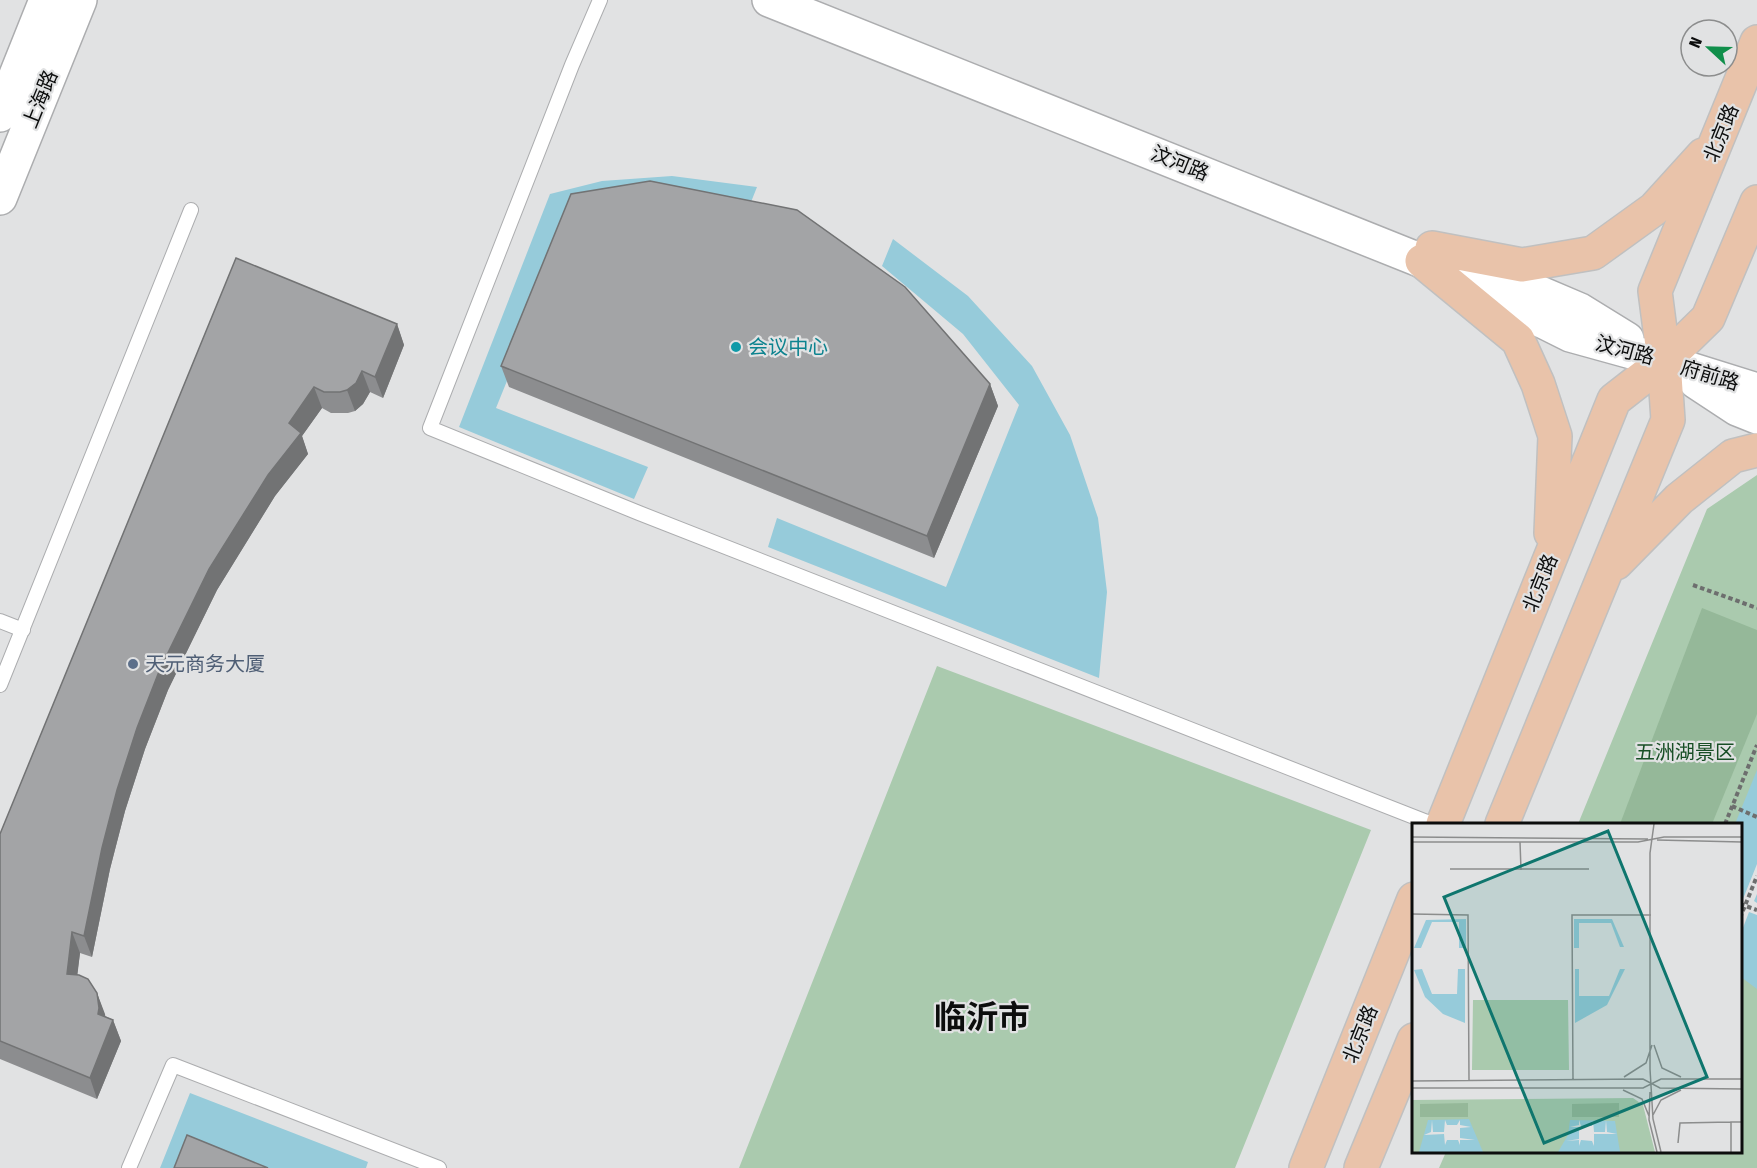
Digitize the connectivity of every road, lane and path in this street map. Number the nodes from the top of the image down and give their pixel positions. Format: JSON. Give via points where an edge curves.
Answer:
{"nodes":[{"id":1,"x":46,"y":0,"type":"edge"},
{"id":2,"x":80,"y":0,"type":"edge"},
{"id":3,"x":600,"y":0,"type":"edge"},
{"id":4,"x":769,"y":0,"type":"edge"},
{"id":5,"x":812,"y":0,"type":"edge"},
{"id":6,"x":1757,"y":42,"type":"edge"},
{"id":7,"x":0,"y":115,"type":"edge"},
{"id":8,"x":1720,"y":136,"type":"junction"},
{"id":9,"x":0,"y":198,"type":"edge"},
{"id":10,"x":1757,"y":202,"type":"edge"},
{"id":11,"x":191,"y":210,"type":"dead end"},
{"id":12,"x":1427,"y":254,"type":"junction"},
{"id":13,"x":1664,"y":361,"type":"junction"},
{"id":14,"x":1757,"y":390,"type":"edge"},
{"id":15,"x":1757,"y":417,"type":"edge"},
{"id":16,"x":1757,"y":450,"type":"edge"},
{"id":17,"x":1550,"y":557,"type":"junction"},
{"id":18,"x":1605,"y":575,"type":"junction"},
{"id":19,"x":1693,"y":585,"type":"dead end"},
{"id":20,"x":1757,"y":608,"type":"edge"},
{"id":21,"x":0,"y":621,"type":"edge"},
{"id":22,"x":23,"y":630,"type":"junction"},
{"id":23,"x":0,"y":685,"type":"edge"},
{"id":24,"x":1757,"y":745,"type":"edge"},
{"id":25,"x":1732,"y":806,"type":"junction"},
{"id":26,"x":1757,"y":817,"type":"edge"},
{"id":27,"x":1427,"y":823,"type":"edge"},
{"id":28,"x":1444,"y":823,"type":"edge"},
{"id":29,"x":1503,"y":823,"type":"edge"},
{"id":30,"x":1726,"y":823,"type":"edge"},
{"id":31,"x":1757,"y":876,"type":"edge"},
{"id":32,"x":1412,"y":902,"type":"edge"},
{"id":33,"x":1743,"y":904,"type":"edge"},
{"id":34,"x":1757,"y":910,"type":"edge"},
{"id":35,"x":1412,"y":1042,"type":"edge"},
{"id":36,"x":129,"y":1168,"type":"edge"},
{"id":37,"x":439,"y":1168,"type":"edge"},
{"id":38,"x":1306,"y":1168,"type":"edge"},
{"id":39,"x":1361,"y":1168,"type":"edge"}],
"edges":[{"from":1,"to":7,"type":"street","name":"上海路"},
{"from":2,"to":9,"type":"street","name":"上海路"},
{"from":3,"to":27,"type":"lane","via":[[430,428]]},
{"from":4,"to":12,"type":"street","name":"汶河路"},
{"from":5,"to":12,"type":"street","name":"汶河路"},
{"from":6,"to":8,"type":"main road","name":"北京路"},
{"from":8,"to":12,"type":"main road","via":[[1654,209],[1593,253],[1522,265]]},
{"from":8,"to":13,"type":"main road","name":"北京路","via":[[1655,291]]},
{"from":10,"to":13,"type":"main road","name":"北京路","via":[[1708,318]]},
{"from":11,"to":22,"type":"lane"},
{"from":12,"to":13,"type":"street","name":"汶河路","via":[[1570,334]]},
{"from":12,"to":17,"type":"main road","via":[[1518,340],[1538,384],[1555,436]]},
{"from":13,"to":14,"type":"street","name":"府前路"},
{"from":13,"to":15,"type":"street","name":"府前路","via":[[1737,409]]},
{"from":13,"to":17,"type":"main road","name":"北京路","via":[[1614,400]]},
{"from":13,"to":18,"type":"main road","name":"北京路","via":[[1668,420]]},
{"from":16,"to":18,"type":"main road","via":[[1734,456],[1679,499]]},
{"from":17,"to":28,"type":"main road","name":"北京路"},
{"from":18,"to":29,"type":"main road","name":"北京路"},
{"from":19,"to":20,"type":"path"},
{"from":21,"to":22,"type":"lane"},
{"from":22,"to":23,"type":"lane"},
{"from":24,"to":25,"type":"path"},
{"from":25,"to":26,"type":"path"},
{"from":25,"to":30,"type":"path"},
{"from":31,"to":33,"type":"path"},
{"from":32,"to":38,"type":"main road","name":"北京路"},
{"from":33,"to":34,"type":"path"},
{"from":35,"to":39,"type":"main road"},
{"from":36,"to":37,"type":"lane","via":[[173,1065]]}]}
